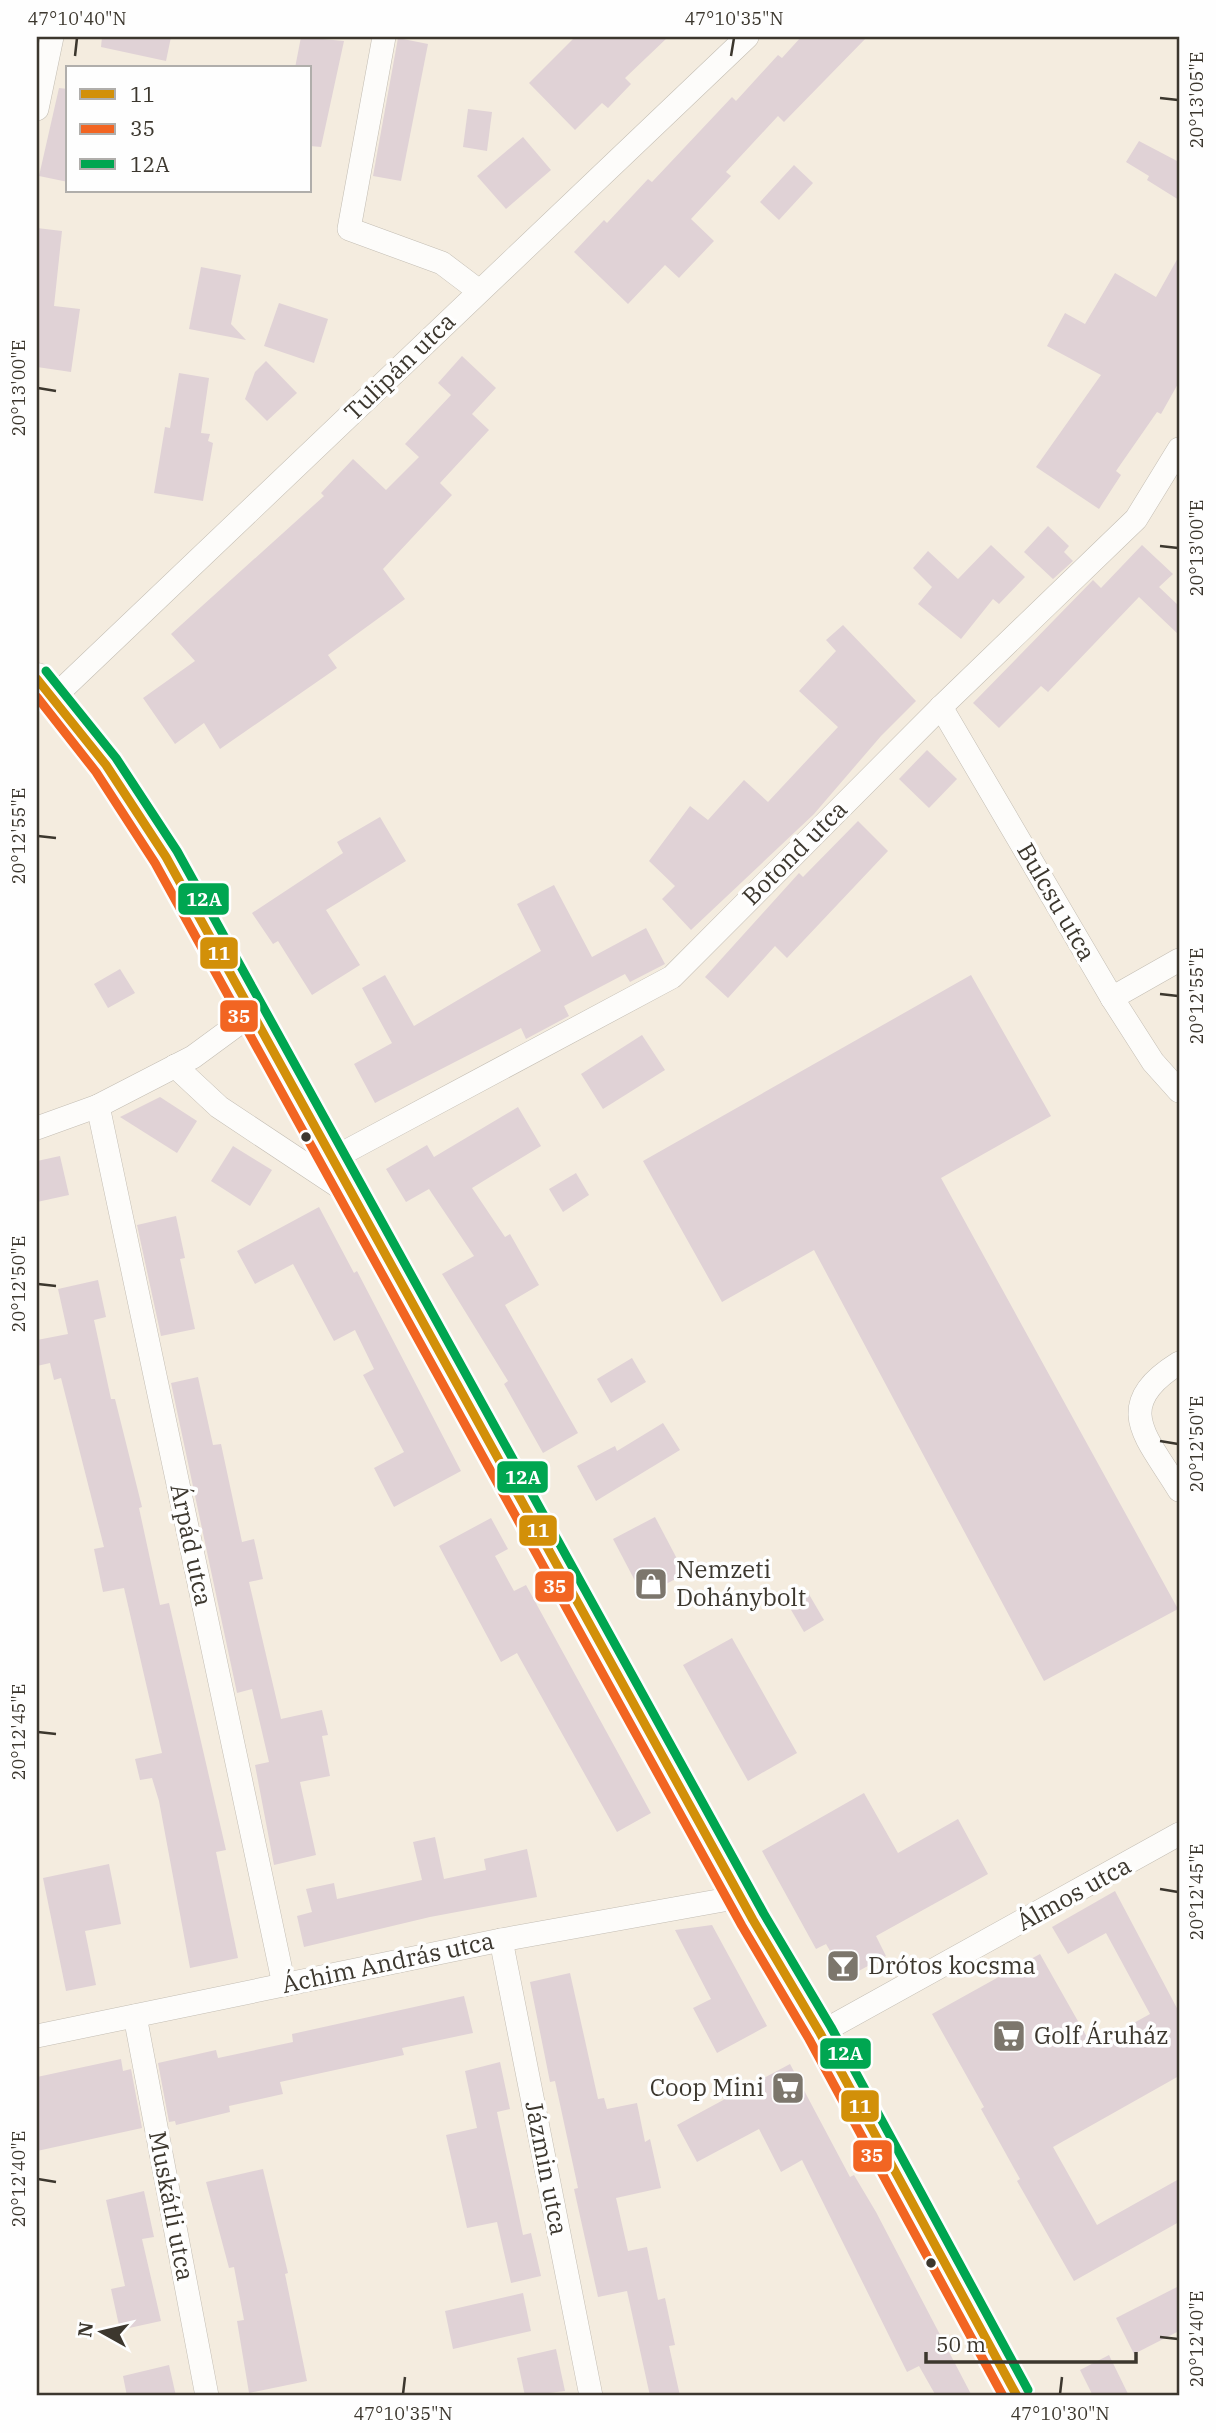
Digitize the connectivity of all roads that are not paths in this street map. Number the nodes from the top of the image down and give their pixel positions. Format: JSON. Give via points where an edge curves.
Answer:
{"nodes":[{"id":1,"x":52,"y":37,"type":"edge"},
{"id":2,"x":384,"y":37,"type":"edge"},
{"id":3,"x":747,"y":37,"type":"edge"},
{"id":4,"x":37,"y":109,"type":"edge"},
{"id":5,"x":479,"y":291,"type":"junction"},
{"id":6,"x":1179,"y":449,"type":"edge"},
{"id":7,"x":45,"y":688,"type":"edge"},
{"id":8,"x":941,"y":707,"type":"junction"},
{"id":9,"x":1179,"y":960,"type":"edge"},
{"id":10,"x":1112,"y":998,"type":"junction"},
{"id":11,"x":253,"y":1013,"type":"junction"},
{"id":12,"x":175,"y":1066,"type":"junction"},
{"id":13,"x":1179,"y":1091,"type":"edge"},
{"id":14,"x":98,"y":1106,"type":"junction"},
{"id":15,"x":37,"y":1128,"type":"edge"},
{"id":16,"x":332,"y":1159,"type":"junction"},
{"id":17,"x":354,"y":1197,"type":"junction"},
{"id":18,"x":1179,"y":1363,"type":"edge"},
{"id":19,"x":1179,"y":1490,"type":"edge"},
{"id":20,"x":1179,"y":1834,"type":"edge"},
{"id":21,"x":740,"y":1897,"type":"junction"},
{"id":22,"x":501,"y":1940,"type":"junction"},
{"id":23,"x":284,"y":1985,"type":"junction"},
{"id":24,"x":135,"y":2016,"type":"junction"},
{"id":25,"x":821,"y":2033,"type":"junction"},
{"id":26,"x":37,"y":2036,"type":"edge"},
{"id":27,"x":207,"y":2396,"type":"edge"},
{"id":28,"x":591,"y":2396,"type":"edge"},
{"id":29,"x":1017,"y":2396,"type":"edge"}],
"edges":[{"from":1,"to":4,"type":"street"},
{"from":2,"to":5,"type":"street","via":[[349,229],[442,264]]},
{"from":3,"to":5,"type":"street","name":"Tulipán utca"},
{"from":5,"to":7,"type":"street","name":"Tulipán utca"},
{"from":6,"to":8,"type":"street","name":"Botond utca","via":[[1136,519]]},
{"from":7,"to":11,"type":"main road","via":[[116,774]]},
{"from":8,"to":10,"type":"street","name":"Bulcsu utca"},
{"from":8,"to":16,"type":"street","name":"Botond utca","via":[[673,977]]},
{"from":9,"to":10,"type":"street"},
{"from":10,"to":13,"type":"street","name":"Bulcsu utca","via":[[1153,1062]]},
{"from":11,"to":12,"type":"street"},
{"from":11,"to":16,"type":"main road"},
{"from":12,"to":14,"type":"street"},
{"from":12,"to":17,"type":"street","via":[[219,1107]]},
{"from":14,"to":15,"type":"street"},
{"from":14,"to":23,"type":"street","name":"Árpád utca"},
{"from":16,"to":17,"type":"main road"},
{"from":17,"to":21,"type":"main road"},
{"from":18,"to":19,"type":"street","via":[[1155,1378],[1140,1400],[1141,1427]]},
{"from":20,"to":25,"type":"street","name":"Álmos utca"},
{"from":21,"to":22,"type":"street","name":"Áchim András utca"},
{"from":21,"to":25,"type":"main road"},
{"from":22,"to":23,"type":"street","name":"Áchim András utca"},
{"from":22,"to":28,"type":"street","name":"Jázmin utca"},
{"from":23,"to":24,"type":"street","name":"Áchim András utca"},
{"from":24,"to":26,"type":"street","name":"Áchim András utca"},
{"from":24,"to":27,"type":"street","name":"Muskátli utca"},
{"from":25,"to":29,"type":"main road"}]}
